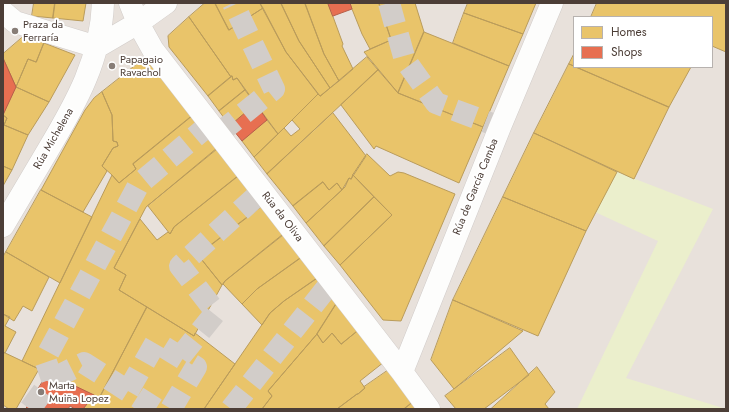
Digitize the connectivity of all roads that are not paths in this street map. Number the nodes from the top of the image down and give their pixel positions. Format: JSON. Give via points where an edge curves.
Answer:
{"nodes":[{"id":1,"x":103,"y":3,"type":"edge"},
{"id":2,"x":166,"y":3,"type":"edge"},
{"id":3,"x":552,"y":3,"type":"edge"},
{"id":4,"x":134,"y":13,"type":"edge"},
{"id":5,"x":7,"y":22,"type":"edge"},
{"id":6,"x":97,"y":47,"type":"junction"},
{"id":7,"x":3,"y":226,"type":"edge"},
{"id":8,"x":402,"y":372,"type":"junction"},
{"id":9,"x":428,"y":409,"type":"edge"}],
"edges":[{"from":1,"to":6,"type":"street","name":"Rúa Michelena"},
{"from":2,"to":4,"type":"street"},
{"from":3,"to":8,"type":"street","name":"Rúa de García Camba"},
{"from":4,"to":6,"type":"street"},
{"from":4,"to":8,"type":"street","name":"Rúa da Oliva","via":[[153,50]]},
{"from":5,"to":6,"type":"street"},
{"from":6,"to":7,"type":"street","name":"Rúa Michelena","via":[[88,76],[72,110]]},
{"from":8,"to":9,"type":"street","name":"Rúa da Oliva"}]}
